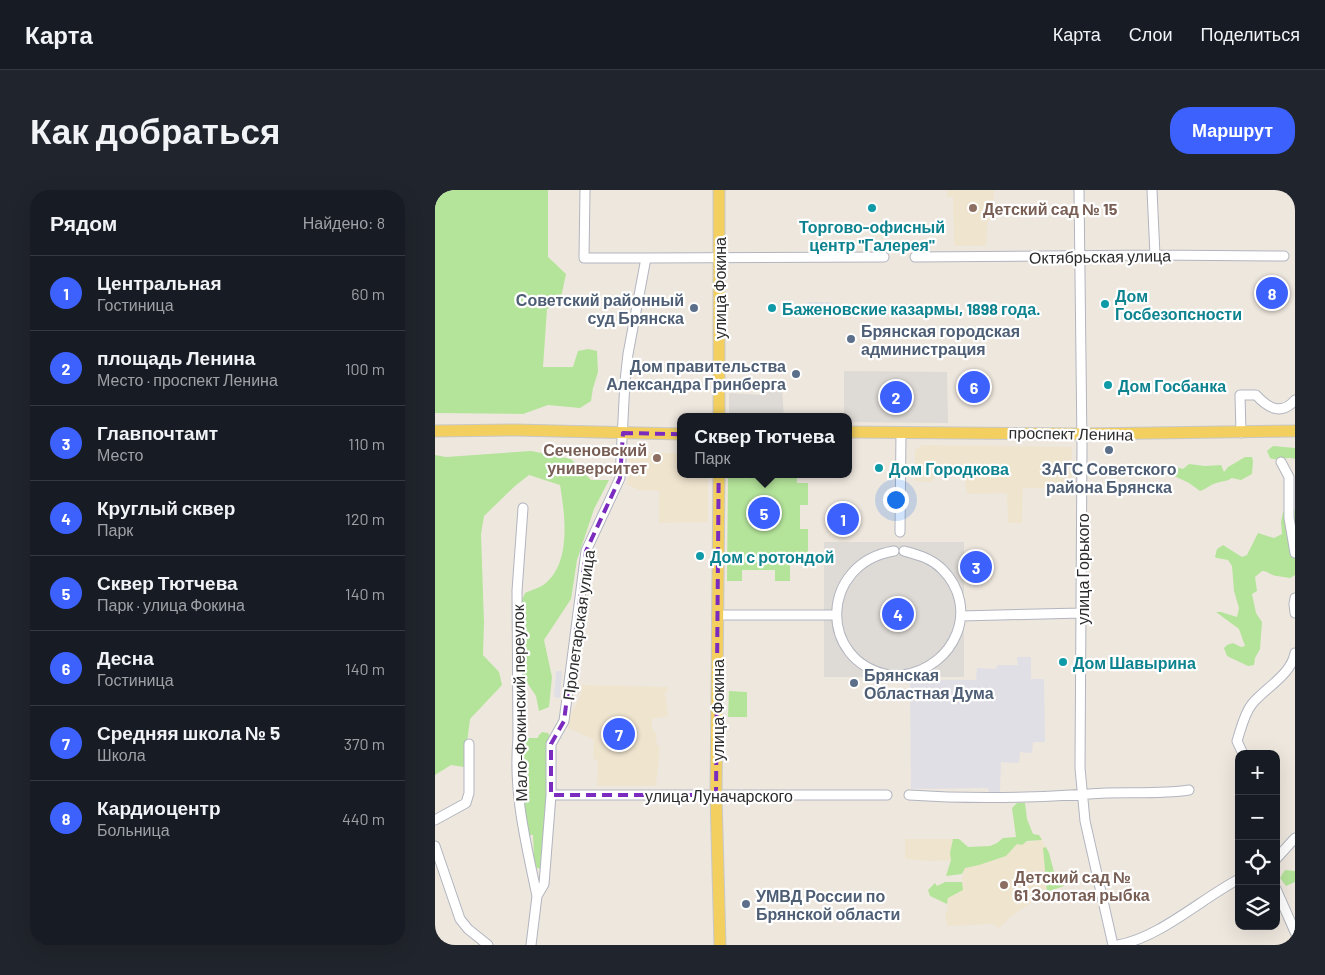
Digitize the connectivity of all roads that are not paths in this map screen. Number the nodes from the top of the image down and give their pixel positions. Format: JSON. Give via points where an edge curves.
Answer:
{"nodes":[{"id":1,"x":585,"y":190,"type":"edge"},
{"id":2,"x":719,"y":190,"type":"edge"},
{"id":3,"x":1079,"y":190,"type":"edge"},
{"id":4,"x":1153,"y":190,"type":"edge"},
{"id":5,"x":1155,"y":255,"type":"junction"},
{"id":6,"x":1079,"y":256,"type":"junction"},
{"id":7,"x":1284,"y":256,"type":"dead end"},
{"id":8,"x":884,"y":257,"type":"dead end"},
{"id":9,"x":646,"y":258,"type":"junction"},
{"id":10,"x":719,"y":258,"type":"junction"},
{"id":11,"x":915,"y":258,"type":"dead end"},
{"id":12,"x":1295,"y":400,"type":"edge"},
{"id":13,"x":719,"y":413,"type":"edge"},
{"id":14,"x":435,"y":431,"type":"edge"},
{"id":15,"x":1295,"y":431,"type":"edge"},
{"id":16,"x":852,"y":432,"type":"edge"},
{"id":17,"x":901,"y":432,"type":"junction"},
{"id":18,"x":623,"y":433,"type":"junction"},
{"id":19,"x":1241,"y":433,"type":"junction"},
{"id":20,"x":677,"y":434,"type":"edge"},
{"id":21,"x":1082,"y":434,"type":"junction"},
{"id":22,"x":1281,"y":462,"type":"dead end"},
{"id":23,"x":719,"y":478,"type":"edge"},
{"id":24,"x":523,"y":508,"type":"dead end"},
{"id":25,"x":900,"y":532,"type":"dead end"},
{"id":26,"x":893,"y":551,"type":"dead end"},
{"id":27,"x":904,"y":551,"type":"dead end"},
{"id":28,"x":1295,"y":553,"type":"edge"},
{"id":29,"x":1295,"y":598,"type":"edge"},
{"id":30,"x":1081,"y":613,"type":"junction"},
{"id":31,"x":1295,"y":613,"type":"edge"},
{"id":32,"x":717,"y":615,"type":"junction"},
{"id":33,"x":836,"y":615,"type":"junction"},
{"id":34,"x":961,"y":616,"type":"junction"},
{"id":35,"x":1295,"y":653,"type":"edge"},
{"id":36,"x":889,"y":675,"type":"dead end"},
{"id":37,"x":903,"y":675,"type":"dead end"},
{"id":38,"x":469,"y":744,"type":"dead end"},
{"id":39,"x":1241,"y":750,"type":"edge"},
{"id":40,"x":1189,"y":790,"type":"dead end"},
{"id":41,"x":551,"y":795,"type":"junction"},
{"id":42,"x":887,"y":795,"type":"dead end"},
{"id":43,"x":909,"y":795,"type":"dead end"},
{"id":44,"x":1082,"y":795,"type":"junction"},
{"id":45,"x":716,"y":796,"type":"junction"},
{"id":46,"x":435,"y":820,"type":"edge"},
{"id":47,"x":1295,"y":838,"type":"edge"},
{"id":48,"x":435,"y":846,"type":"edge"},
{"id":49,"x":1280,"y":854,"type":"edge"},
{"id":50,"x":1235,"y":882,"type":"edge"},
{"id":51,"x":537,"y":896,"type":"junction"},
{"id":52,"x":1280,"y":898,"type":"edge"},
{"id":53,"x":1295,"y":932,"type":"edge"},
{"id":54,"x":488,"y":945,"type":"edge"},
{"id":55,"x":531,"y":945,"type":"edge"},
{"id":56,"x":720,"y":945,"type":"edge"},
{"id":57,"x":1113,"y":945,"type":"edge"},
{"id":58,"x":1118,"y":945,"type":"edge"}],
"edges":[{"from":1,"to":9,"type":"street","via":[[584,258]]},
{"from":2,"to":10,"type":"main road","name":"улица Фокина"},
{"from":3,"to":6,"type":"street","name":"улица Горького"},
{"from":4,"to":5,"type":"street"},
{"from":5,"to":6,"type":"street","name":"Октябрьская улица"},
{"from":5,"to":7,"type":"street","name":"Октябрьская улица"},
{"from":6,"to":11,"type":"street","name":"Октябрьская улица"},
{"from":6,"to":21,"type":"street","name":"улица Горького"},
{"from":8,"to":10,"type":"street"},
{"from":9,"to":10,"type":"street"},
{"from":9,"to":18,"type":"street","name":"Пролетарская улица","via":[[628,354]]},
{"from":10,"to":13,"type":"main road","name":"улица Фокина"},
{"from":12,"to":19,"type":"street","via":[[1280,409],[1271,408],[1256,395],[1240,395]]},
{"from":14,"to":18,"type":"main road"},
{"from":15,"to":19,"type":"main road","name":"проспект Ленина"},
{"from":16,"to":17,"type":"main road","name":"проспект Ленина"},
{"from":17,"to":21,"type":"main road","name":"проспект Ленина"},
{"from":17,"to":25,"type":"street"},
{"from":18,"to":20,"type":"main road"},
{"from":18,"to":41,"type":"street","name":"Пролетарская улица","via":[[619,478],[586,551],[564,721],[551,744]]},
{"from":19,"to":21,"type":"main road","name":"проспект Ленина"},
{"from":21,"to":30,"type":"street","name":"улица Горького"},
{"from":22,"to":28,"type":"street","via":[[1289,477],[1289,518]]},
{"from":23,"to":32,"type":"main road","name":"улица Фокина"},
{"from":24,"to":51,"type":"street","name":"Мало-Фокинский переулок","via":[[517,591],[516,760],[518,798]]},
{"from":26,"to":33,"type":"street","via":[[864,561],[849,576],[839,594]]},
{"from":27,"to":34,"type":"street","via":[[924,557],[942,569],[954,586]]},
{"from":29,"to":31,"type":"street"},
{"from":30,"to":34,"type":"street"},
{"from":30,"to":44,"type":"street","name":"улица Горького","via":[[1079,768]]},
{"from":32,"to":33,"type":"street"},
{"from":32,"to":45,"type":"main road","name":"улица Фокина"},
{"from":33,"to":36,"type":"street","via":[[840,635],[850,652],[865,666]]},
{"from":34,"to":37,"type":"street","via":[[952,644],[940,660],[923,670]]},
{"from":35,"to":39,"type":"street","via":[[1284,673],[1252,703],[1247,712],[1237,741]]},
{"from":38,"to":46,"type":"street","via":[[466,803]]},
{"from":40,"to":44,"type":"street","via":[[1166,794]]},
{"from":41,"to":45,"type":"street","name":"улица Луначарского"},
{"from":41,"to":51,"type":"street","name":"Пролетарская улица","via":[[544,884]]},
{"from":42,"to":45,"type":"street","name":"улица Луначарского"},
{"from":43,"to":44,"type":"street","via":[[988,798]]},
{"from":44,"to":57,"type":"street","name":"улица Горького","via":[[1085,822]]},
{"from":45,"to":56,"type":"main road","name":"улица Фокина"},
{"from":47,"to":49,"type":"street"},
{"from":48,"to":54,"type":"street","via":[[460,919]]},
{"from":50,"to":58,"type":"street","via":[[1166,925]]},
{"from":51,"to":55,"type":"street","name":"Пролетарская улица"},
{"from":52,"to":53,"type":"street"}]}
